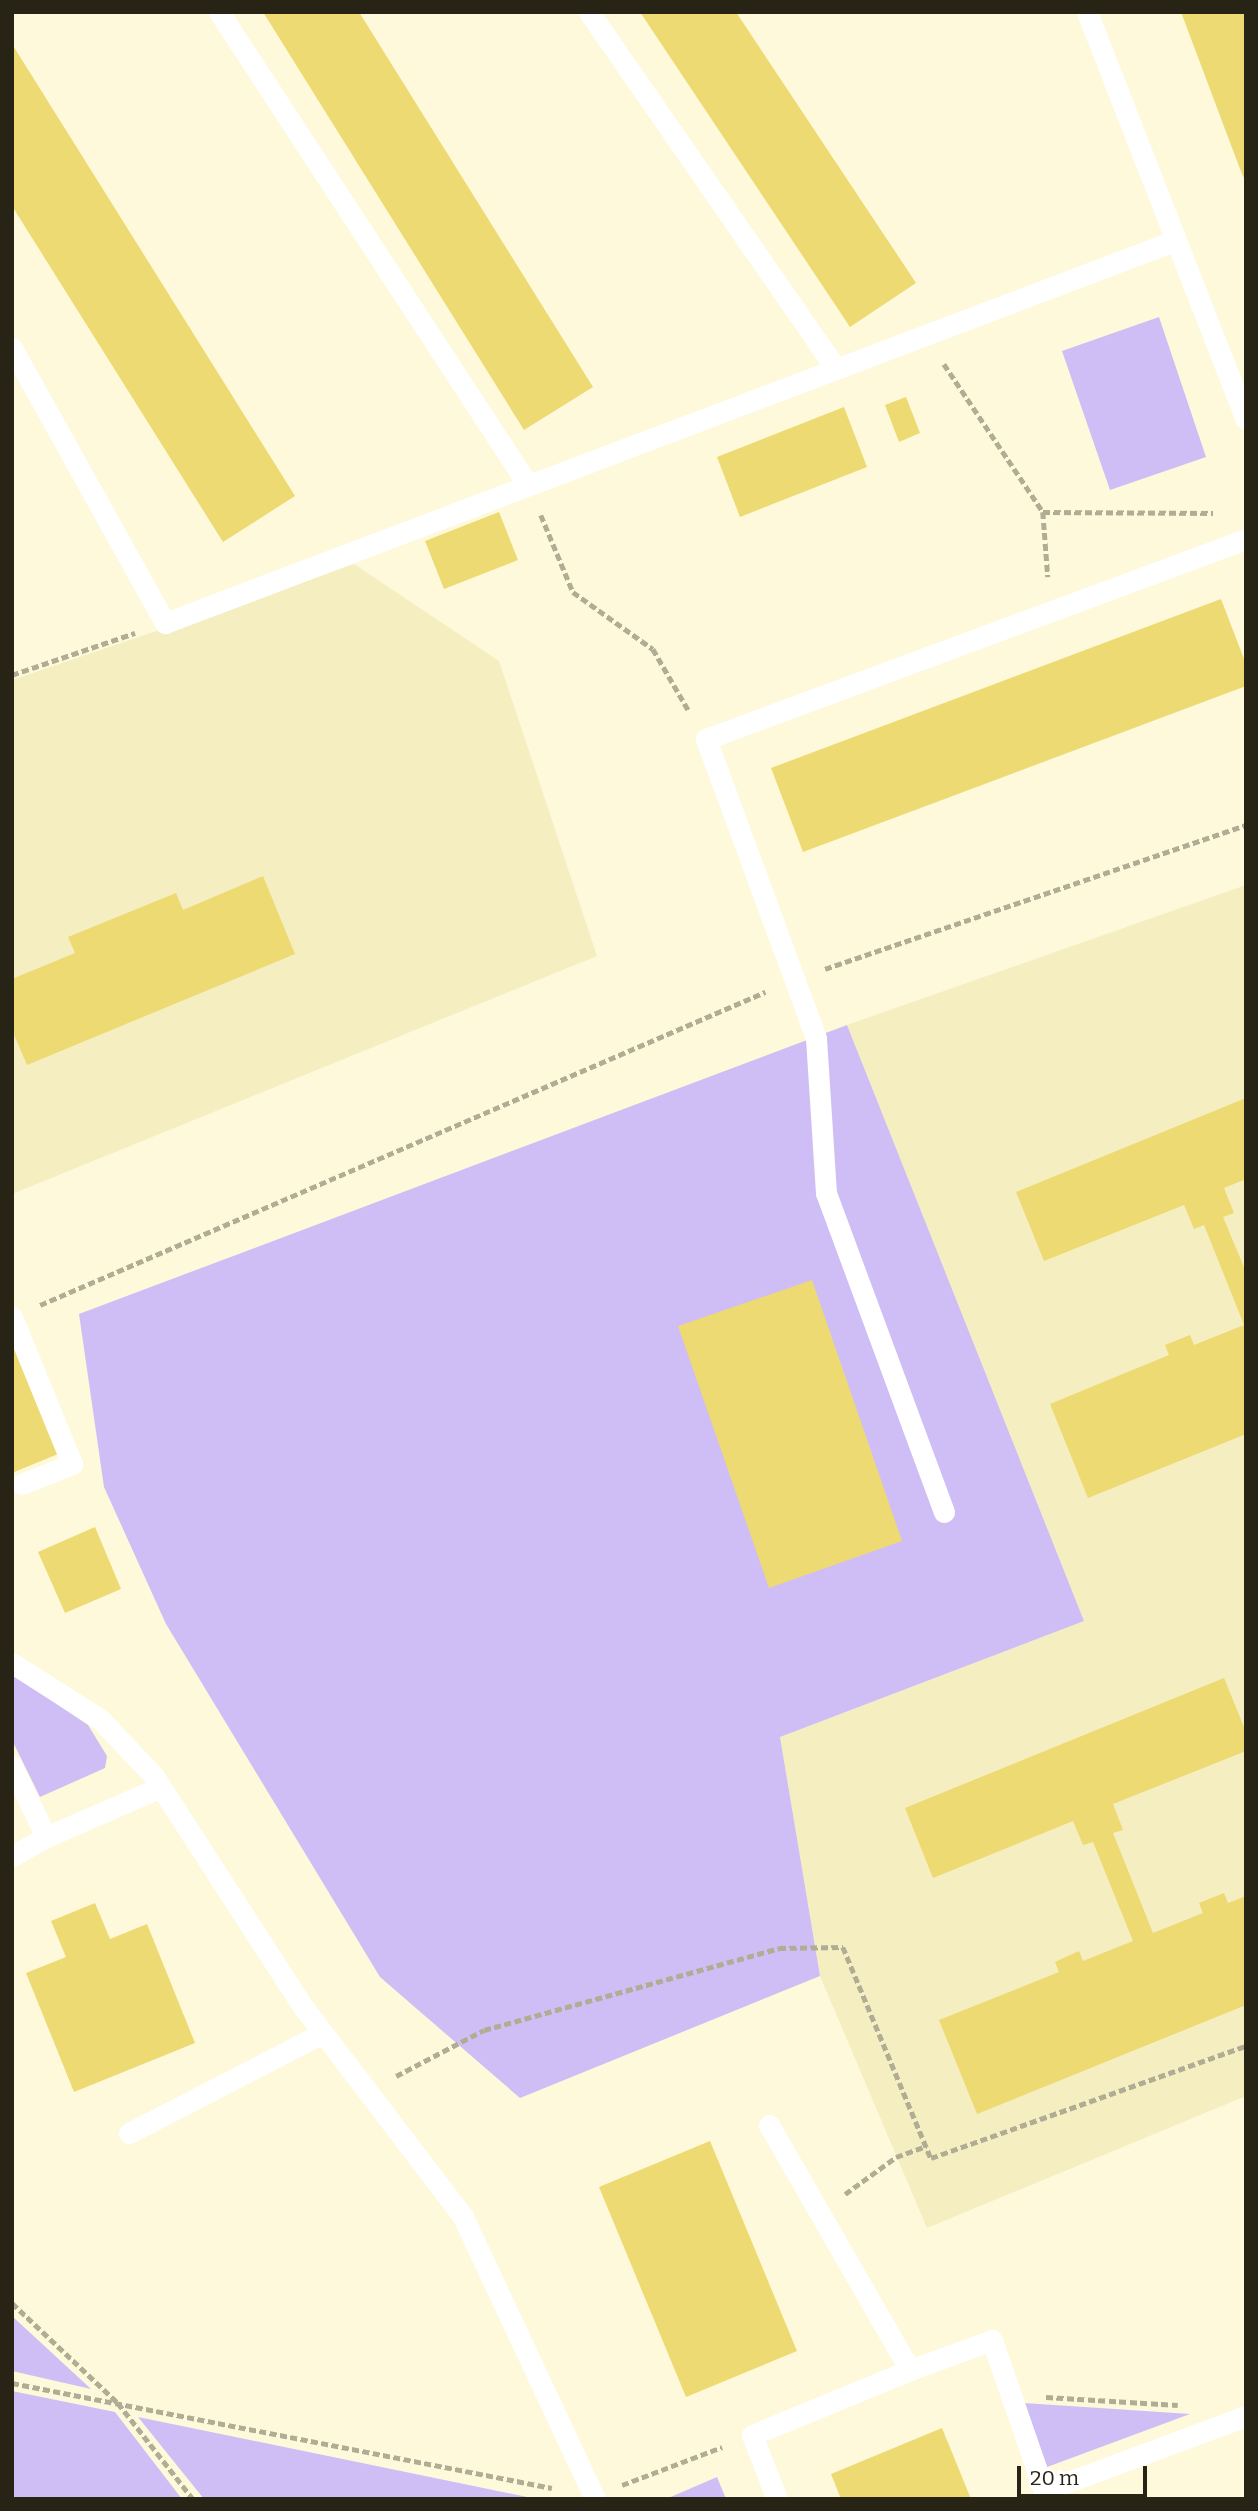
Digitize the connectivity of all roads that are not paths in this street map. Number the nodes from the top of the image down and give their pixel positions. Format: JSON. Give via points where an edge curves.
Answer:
{"nodes":[{"id":1,"x":219,"y":12,"type":"edge"},
{"id":2,"x":589,"y":12,"type":"edge"},
{"id":3,"x":1087,"y":12,"type":"edge"},
{"id":4,"x":1174,"y":241,"type":"junction"},
{"id":5,"x":12,"y":348,"type":"edge"},
{"id":6,"x":835,"y":369,"type":"junction"},
{"id":7,"x":1246,"y":419,"type":"edge"},
{"id":8,"x":528,"y":485,"type":"junction"},
{"id":9,"x":1246,"y":539,"type":"edge"},
{"id":10,"x":13,"y":1317,"type":"edge"},
{"id":11,"x":22,"y":1484,"type":"dead end"},
{"id":12,"x":944,"y":1512,"type":"dead end"},
{"id":13,"x":12,"y":1663,"type":"edge"},
{"id":14,"x":12,"y":1766,"type":"edge"},
{"id":15,"x":161,"y":1787,"type":"junction"},
{"id":16,"x":46,"y":1837,"type":"junction"},
{"id":17,"x":12,"y":1856,"type":"edge"},
{"id":18,"x":323,"y":2033,"type":"junction"},
{"id":19,"x":769,"y":2125,"type":"dead end"},
{"id":20,"x":129,"y":2133,"type":"dead end"},
{"id":21,"x":910,"y":2370,"type":"junction"},
{"id":22,"x":1246,"y":2416,"type":"edge"},
{"id":23,"x":595,"y":2497,"type":"edge"},
{"id":24,"x":777,"y":2499,"type":"edge"}],
"edges":[{"from":1,"to":8,"type":"lane"},
{"from":2,"to":6,"type":"lane"},
{"from":3,"to":4,"type":"lane"},
{"from":4,"to":6,"type":"lane"},
{"from":4,"to":7,"type":"lane"},
{"from":5,"to":8,"type":"lane","via":[[165,623]]},
{"from":6,"to":8,"type":"lane"},
{"from":9,"to":12,"type":"lane","via":[[706,739],[816,1038],[826,1193]]},
{"from":10,"to":11,"type":"lane","via":[[72,1464]]},
{"from":13,"to":15,"type":"lane","via":[[100,1719]]},
{"from":14,"to":16,"type":"lane"},
{"from":15,"to":16,"type":"lane"},
{"from":15,"to":18,"type":"lane"},
{"from":16,"to":17,"type":"lane"},
{"from":18,"to":20,"type":"lane"},
{"from":18,"to":23,"type":"lane","via":[[463,2217]]},
{"from":19,"to":21,"type":"lane"},
{"from":21,"to":22,"type":"lane","via":[[992,2340],[1044,2491]]},
{"from":21,"to":24,"type":"lane","via":[[752,2435]]}]}
